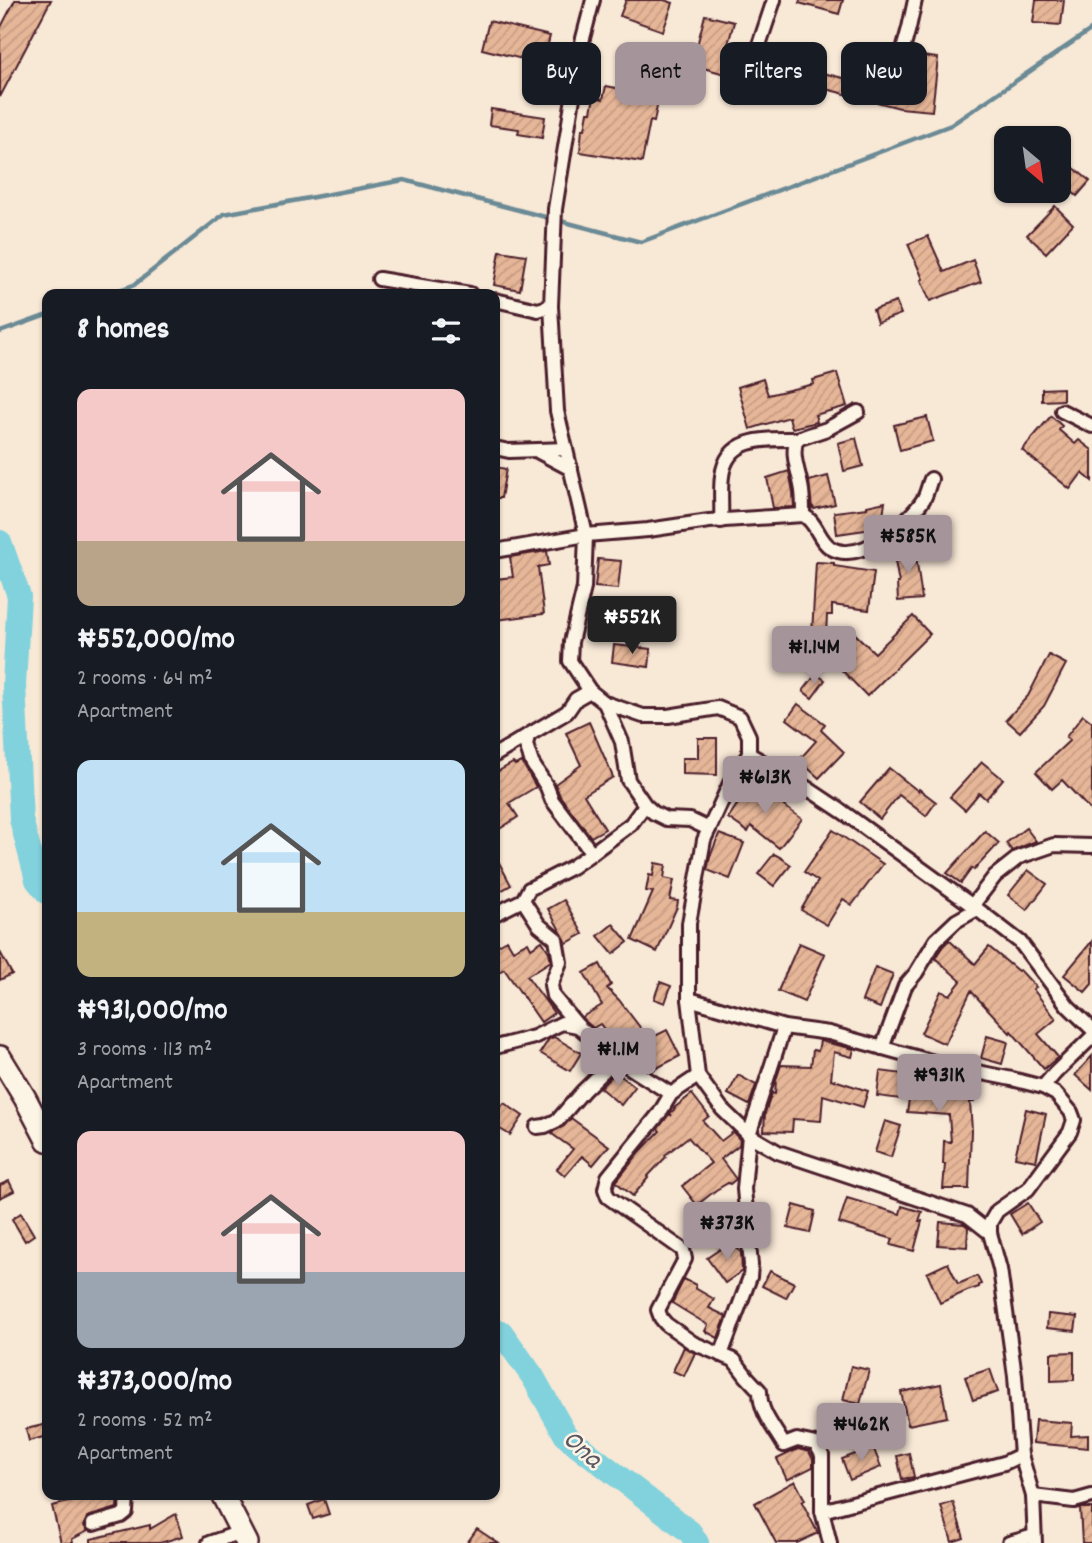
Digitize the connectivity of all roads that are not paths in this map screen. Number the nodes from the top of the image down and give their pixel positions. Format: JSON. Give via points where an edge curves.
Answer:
{"nodes":[{"id":1,"x":593,"y":0,"type":"edge"},
{"id":2,"x":774,"y":0,"type":"edge"},
{"id":3,"x":915,"y":0,"type":"edge"},
{"id":4,"x":760,"y":42,"type":"edge"},
{"id":5,"x":905,"y":42,"type":"edge"},
{"id":6,"x":379,"y":279,"type":"dead end"},
{"id":7,"x":440,"y":289,"type":"edge"},
{"id":8,"x":500,"y":301,"type":"edge"},
{"id":9,"x":551,"y":306,"type":"junction"},
{"id":10,"x":1062,"y":411,"type":"dead end"},
{"id":11,"x":858,"y":412,"type":"dead end"},
{"id":12,"x":1092,"y":426,"type":"edge"},
{"id":13,"x":797,"y":439,"type":"junction"},
{"id":14,"x":565,"y":445,"type":"junction"},
{"id":15,"x":500,"y":449,"type":"edge"},
{"id":16,"x":539,"y":452,"type":"junction"},
{"id":17,"x":571,"y":469,"type":"junction"},
{"id":18,"x":931,"y":479,"type":"dead end"},
{"id":19,"x":803,"y":515,"type":"junction"},
{"id":20,"x":721,"y":521,"type":"junction"},
{"id":21,"x":586,"y":535,"type":"junction"},
{"id":22,"x":500,"y":550,"type":"edge"},
{"id":23,"x":590,"y":691,"type":"junction"},
{"id":24,"x":605,"y":703,"type":"junction"},
{"id":25,"x":528,"y":737,"type":"junction"},
{"id":26,"x":500,"y":752,"type":"edge"},
{"id":27,"x":749,"y":754,"type":"junction"},
{"id":28,"x":645,"y":806,"type":"junction"},
{"id":29,"x":709,"y":828,"type":"junction"},
{"id":30,"x":1092,"y":846,"type":"edge"},
{"id":31,"x":592,"y":853,"type":"junction"},
{"id":32,"x":523,"y":900,"type":"junction"},
{"id":33,"x":975,"y":907,"type":"junction"},
{"id":34,"x":500,"y":912,"type":"edge"},
{"id":35,"x":689,"y":999,"type":"junction"},
{"id":36,"x":579,"y":1026,"type":"junction"},
{"id":37,"x":784,"y":1027,"type":"junction"},
{"id":38,"x":1092,"y":1029,"type":"edge"},
{"id":39,"x":1092,"y":1037,"type":"edge"},
{"id":40,"x":500,"y":1046,"type":"edge"},
{"id":41,"x":883,"y":1048,"type":"junction"},
{"id":42,"x":0,"y":1057,"type":"edge"},
{"id":43,"x":616,"y":1059,"type":"junction"},
{"id":44,"x":698,"y":1076,"type":"junction"},
{"id":45,"x":1043,"y":1087,"type":"junction"},
{"id":46,"x":671,"y":1094,"type":"junction"},
{"id":47,"x":537,"y":1127,"type":"dead end"},
{"id":48,"x":42,"y":1130,"type":"edge"},
{"id":49,"x":749,"y":1135,"type":"junction"},
{"id":50,"x":990,"y":1233,"type":"junction"},
{"id":51,"x":721,"y":1355,"type":"junction"},
{"id":52,"x":1021,"y":1455,"type":"junction"},
{"id":53,"x":1033,"y":1496,"type":"junction"},
{"id":54,"x":1092,"y":1496,"type":"edge"},
{"id":55,"x":127,"y":1500,"type":"edge"},
{"id":56,"x":225,"y":1500,"type":"edge"},
{"id":57,"x":822,"y":1511,"type":"junction"},
{"id":58,"x":93,"y":1524,"type":"dead end"},
{"id":59,"x":244,"y":1537,"type":"edge"},
{"id":60,"x":1035,"y":1539,"type":"edge"},
{"id":61,"x":209,"y":1543,"type":"edge"},
{"id":62,"x":830,"y":1543,"type":"edge"},
{"id":63,"x":1009,"y":1543,"type":"edge"}],
"edges":[{"from":1,"to":9,"type":"street","via":[[555,209]]},
{"from":2,"to":4,"type":"street"},
{"from":3,"to":5,"type":"street"},
{"from":6,"to":7,"type":"street"},
{"from":8,"to":9,"type":"street","via":[[538,310]]},
{"from":9,"to":14,"type":"street","via":[[558,411]]},
{"from":10,"to":12,"type":"street"},
{"from":11,"to":13,"type":"street"},
{"from":13,"to":19,"type":"street"},
{"from":13,"to":20,"type":"street","via":[[749,441],[733,451],[721,479]]},
{"from":14,"to":16,"type":"street"},
{"from":14,"to":17,"type":"street"},
{"from":15,"to":16,"type":"street"},
{"from":16,"to":17,"type":"street"},
{"from":17,"to":21,"type":"street"},
{"from":18,"to":19,"type":"street","via":[[924,499],[900,526],[849,553],[832,549]]},
{"from":19,"to":20,"type":"street"},
{"from":20,"to":21,"type":"street"},
{"from":21,"to":22,"type":"street"},
{"from":21,"to":23,"type":"street","via":[[584,587],[570,661]]},
{"from":23,"to":24,"type":"street"},
{"from":23,"to":25,"type":"street"},
{"from":24,"to":27,"type":"street","via":[[643,716],[718,708],[740,717],[749,736]]},
{"from":24,"to":28,"type":"street","via":[[622,742],[628,780]]},
{"from":25,"to":26,"type":"street"},
{"from":25,"to":31,"type":"street","via":[[532,763],[552,800]]},
{"from":27,"to":29,"type":"street"},
{"from":27,"to":33,"type":"street","via":[[825,800]]},
{"from":28,"to":29,"type":"street","via":[[666,819],[690,820]]},
{"from":28,"to":31,"type":"street","via":[[631,824]]},
{"from":29,"to":35,"type":"street","via":[[689,923]]},
{"from":30,"to":33,"type":"street","via":[[1054,845],[1019,857],[995,876]]},
{"from":31,"to":32,"type":"street","via":[[529,889]]},
{"from":32,"to":34,"type":"street"},
{"from":32,"to":36,"type":"street","via":[[539,925],[556,939],[560,962],[551,985],[554,996]]},
{"from":33,"to":38,"type":"street","via":[[1020,942],[1068,1006]]},
{"from":33,"to":41,"type":"street","via":[[936,940],[905,986]]},
{"from":35,"to":37,"type":"street"},
{"from":35,"to":44,"type":"street"},
{"from":36,"to":40,"type":"street","via":[[562,1023],[534,1037]]},
{"from":36,"to":43,"type":"street"},
{"from":37,"to":41,"type":"street"},
{"from":37,"to":49,"type":"street"},
{"from":39,"to":45,"type":"street"},
{"from":41,"to":45,"type":"street"},
{"from":42,"to":48,"type":"highway"},
{"from":43,"to":46,"type":"street"},
{"from":43,"to":47,"type":"street","via":[[558,1120]]},
{"from":44,"to":46,"type":"street"},
{"from":44,"to":49,"type":"street"},
{"from":45,"to":50,"type":"street","via":[[1072,1112],[1070,1132],[1028,1189],[997,1211]]},
{"from":46,"to":51,"type":"street","via":[[608,1177],[604,1189],[608,1197],[683,1250],[685,1259],[658,1310],[666,1324]]},
{"from":49,"to":50,"type":"street","via":[[778,1152],[967,1215]]},
{"from":49,"to":51,"type":"street","via":[[744,1189],[750,1277]]},
{"from":50,"to":52,"type":"street","via":[[1000,1269],[1015,1376]]},
{"from":51,"to":57,"type":"street","via":[[734,1360],[760,1391],[763,1411],[784,1445],[797,1440],[816,1444],[822,1455]]},
{"from":52,"to":53,"type":"street"},
{"from":52,"to":57,"type":"street","via":[[1004,1464]]},
{"from":53,"to":54,"type":"street","via":[[1074,1501]]},
{"from":53,"to":60,"type":"street"},
{"from":55,"to":58,"type":"street","via":[[121,1516]]},
{"from":56,"to":59,"type":"highway"},
{"from":57,"to":62,"type":"street"},
{"from":59,"to":61,"type":"street"},
{"from":60,"to":63,"type":"street"}]}
